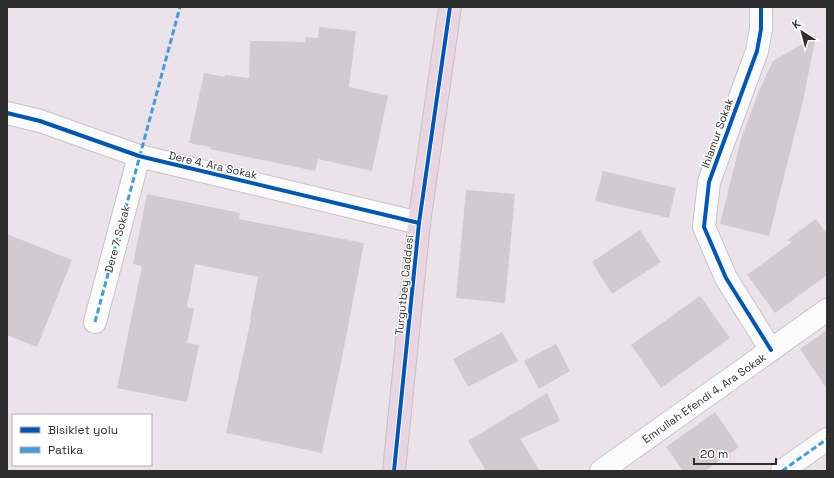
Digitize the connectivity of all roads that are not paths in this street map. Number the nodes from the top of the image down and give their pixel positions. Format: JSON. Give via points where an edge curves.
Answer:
{"nodes":[{"id":1,"x":450,"y":7,"type":"edge"},
{"id":2,"x":761,"y":7,"type":"edge"},
{"id":3,"x":7,"y":113,"type":"edge"},
{"id":4,"x":139,"y":156,"type":"junction"},
{"id":5,"x":419,"y":223,"type":"junction"},
{"id":6,"x":827,"y":310,"type":"edge"},
{"id":7,"x":95,"y":322,"type":"dead end"},
{"id":8,"x":771,"y":350,"type":"junction"},
{"id":9,"x":827,"y":439,"type":"edge"},
{"id":10,"x":394,"y":471,"type":"edge"},
{"id":11,"x":600,"y":471,"type":"edge"},
{"id":12,"x":782,"y":471,"type":"edge"}],
"edges":[{"from":1,"to":5,"type":"main road","name":"Turgutbey Caddesi"},
{"from":2,"to":8,"type":"street","name":"Ihlamur Sokak","via":[[757,52],[709,182],[704,227],[726,278]]},
{"from":3,"to":4,"type":"street","name":"Dere 4. Ara Sokak","via":[[40,121]]},
{"from":4,"to":5,"type":"street","name":"Dere 4. Ara Sokak"},
{"from":4,"to":7,"type":"street","name":"Dere 7. Sokak"},
{"from":5,"to":10,"type":"main road","name":"Turgutbey Caddesi"},
{"from":6,"to":8,"type":"street","name":"Emrullah Efendi 4. Ara Sokak"},
{"from":8,"to":11,"type":"street","name":"Emrullah Efendi 4. Ara Sokak"},
{"from":9,"to":12,"type":"street"}]}
